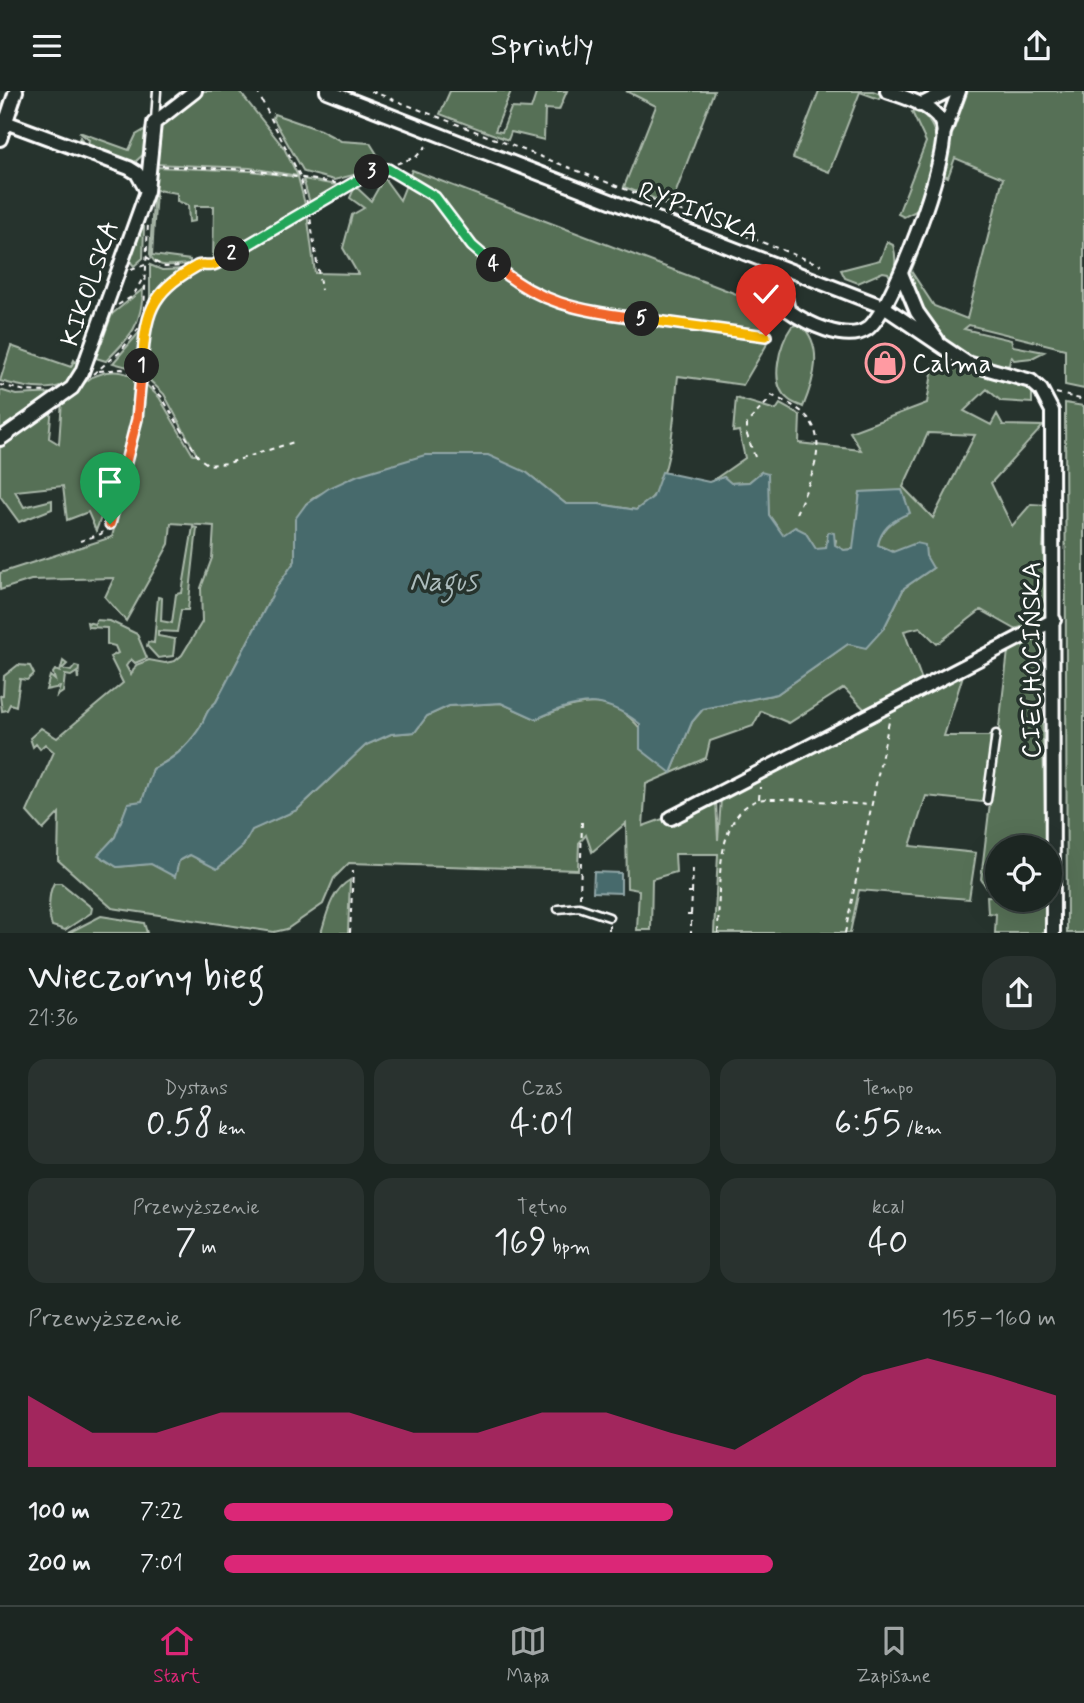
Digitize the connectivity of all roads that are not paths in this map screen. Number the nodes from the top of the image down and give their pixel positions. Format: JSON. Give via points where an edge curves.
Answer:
{"nodes":[{"id":1,"x":16,"y":91,"type":"edge"},
{"id":2,"x":157,"y":91,"type":"edge"},
{"id":3,"x":195,"y":91,"type":"edge"},
{"id":4,"x":327,"y":91,"type":"edge"},
{"id":5,"x":887,"y":91,"type":"edge"},
{"id":6,"x":948,"y":91,"type":"edge"},
{"id":7,"x":959,"y":91,"type":"edge"},
{"id":8,"x":920,"y":104,"type":"junction"},
{"id":9,"x":3,"y":121,"type":"edge"},
{"id":10,"x":154,"y":123,"type":"junction"},
{"id":11,"x":943,"y":135,"type":"junction"},
{"id":12,"x":0,"y":139,"type":"edge"},
{"id":13,"x":151,"y":158,"type":"junction"},
{"id":14,"x":130,"y":168,"type":"junction"},
{"id":15,"x":147,"y":191,"type":"junction"},
{"id":16,"x":778,"y":266,"type":"junction"},
{"id":17,"x":901,"y":273,"type":"junction"},
{"id":18,"x":884,"y":307,"type":"junction"},
{"id":19,"x":944,"y":349,"type":"junction"},
{"id":20,"x":1041,"y":390,"type":"joint"},
{"id":21,"x":0,"y":439,"type":"edge"},
{"id":22,"x":1054,"y":620,"type":"junction"},
{"id":23,"x":996,"y":734,"type":"dead end"},
{"id":24,"x":987,"y":800,"type":"dead end"},
{"id":25,"x":671,"y":818,"type":"dead end"},
{"id":26,"x":558,"y":909,"type":"dead end"},
{"id":27,"x":609,"y":917,"type":"dead end"},
{"id":28,"x":1053,"y":933,"type":"edge"}],
"edges":[{"from":1,"to":9,"type":"street"},
{"from":2,"to":10,"type":"lane"},
{"from":3,"to":10,"type":"street"},
{"from":4,"to":16,"type":"street","name":"RYPIŃSKA"},
{"from":5,"to":8,"type":"street"},
{"from":6,"to":8,"type":"street"},
{"from":7,"to":11,"type":"street"},
{"from":8,"to":11,"type":"street","via":[[937,116]]},
{"from":9,"to":12,"type":"street"},
{"from":9,"to":14,"type":"street"},
{"from":10,"to":13,"type":"street","name":"KIKOLSKA"},
{"from":11,"to":17,"type":"street","via":[[938,171]]},
{"from":13,"to":14,"type":"street"},
{"from":13,"to":15,"type":"street","name":"KIKOLSKA"},
{"from":14,"to":15,"type":"street"},
{"from":15,"to":21,"type":"street","name":"KIKOLSKA","via":[[82,372],[69,390]]},
{"from":16,"to":18,"type":"street","name":"RYPIŃSKA"},
{"from":16,"to":18,"type":"street","via":[[788,310],[812,323],[853,334],[868,329]]},
{"from":17,"to":18,"type":"street"},
{"from":17,"to":19,"type":"street","via":[[917,312]]},
{"from":18,"to":19,"type":"street","name":"RYPIŃSKA"},
{"from":19,"to":20,"type":"street","name":"RYPIŃSKA","via":[[967,363],[1019,376]]},
{"from":20,"to":22,"type":"street","name":"CIECHOCIŃSKA","via":[[1052,411]]},
{"from":22,"to":25,"type":"street"},
{"from":22,"to":28,"type":"street","name":"CIECHOCIŃSKA"},
{"from":23,"to":24,"type":"lane"},
{"from":26,"to":27,"type":"lane","via":[[579,907]]}]}
